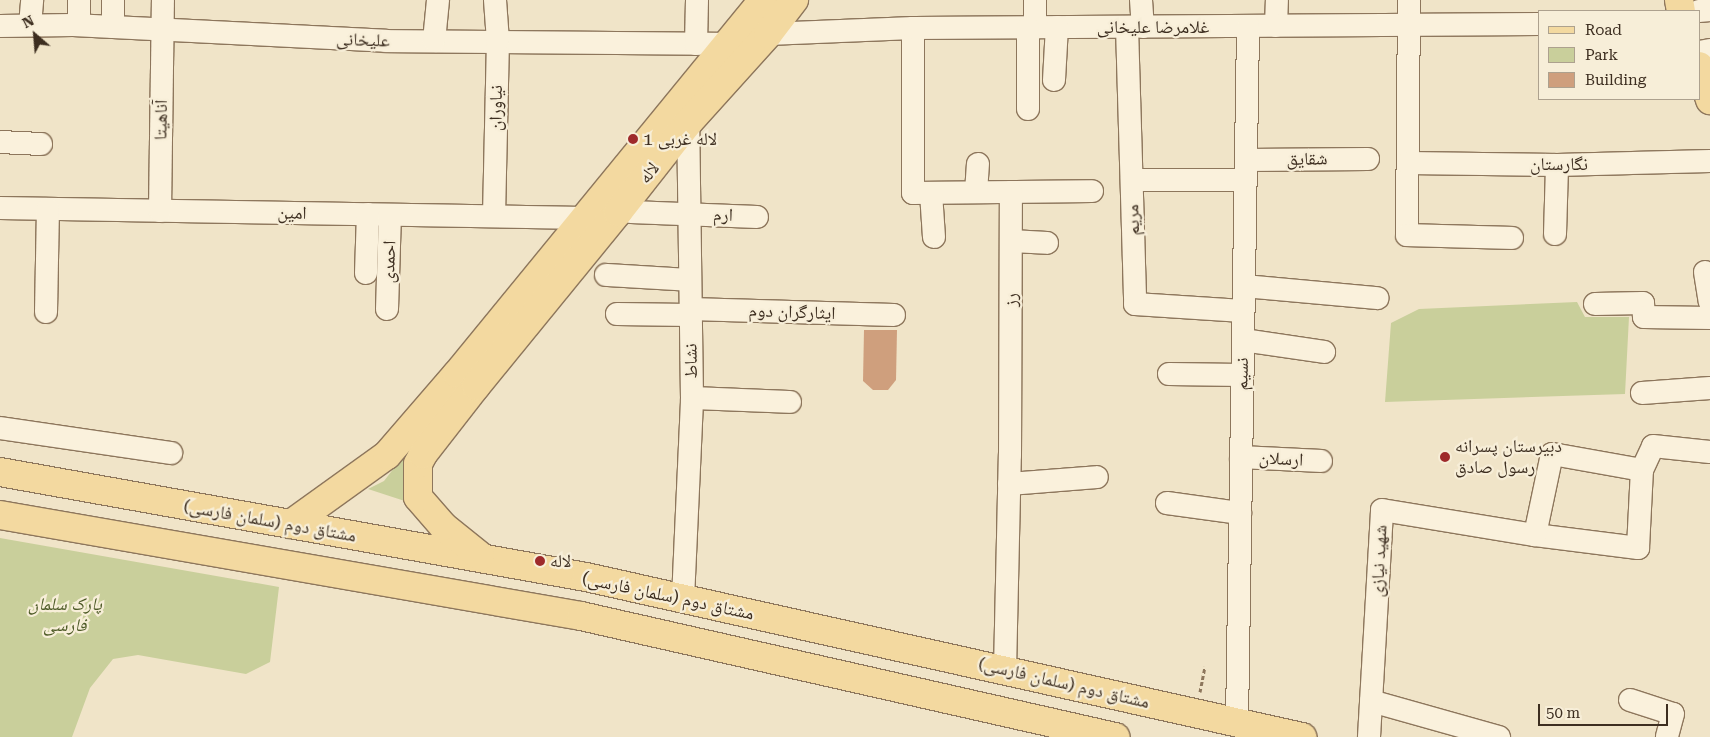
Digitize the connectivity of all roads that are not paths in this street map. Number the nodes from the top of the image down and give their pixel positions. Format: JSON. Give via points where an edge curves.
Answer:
{"nodes":[{"id":1,"x":32,"y":0,"type":"edge"},
{"id":2,"x":79,"y":0,"type":"edge"},
{"id":3,"x":113,"y":0,"type":"edge"},
{"id":4,"x":163,"y":0,"type":"edge"},
{"id":5,"x":438,"y":0,"type":"edge"},
{"id":6,"x":495,"y":0,"type":"edge"},
{"id":7,"x":696,"y":0,"type":"edge"},
{"id":8,"x":763,"y":0,"type":"edge"},
{"id":9,"x":794,"y":0,"type":"edge"},
{"id":10,"x":1036,"y":0,"type":"edge"},
{"id":11,"x":1141,"y":0,"type":"edge"},
{"id":12,"x":1277,"y":0,"type":"edge"},
{"id":13,"x":1409,"y":0,"type":"edge"},
{"id":14,"x":1538,"y":24,"type":"edge"},
{"id":15,"x":79,"y":25,"type":"junction"},
{"id":16,"x":1410,"y":25,"type":"junction"},
{"id":17,"x":0,"y":26,"type":"edge"},
{"id":18,"x":30,"y":26,"type":"junction"},
{"id":19,"x":1248,"y":26,"type":"junction"},
{"id":20,"x":1276,"y":26,"type":"junction"},
{"id":21,"x":113,"y":27,"type":"junction"},
{"id":22,"x":1040,"y":27,"type":"junction"},
{"id":23,"x":1135,"y":27,"type":"junction"},
{"id":24,"x":912,"y":28,"type":"junction"},
{"id":25,"x":162,"y":30,"type":"junction"},
{"id":26,"x":768,"y":34,"type":"junction"},
{"id":27,"x":434,"y":41,"type":"junction"},
{"id":28,"x":498,"y":41,"type":"junction"},
{"id":29,"x":696,"y":44,"type":"junction"},
{"id":30,"x":726,"y":44,"type":"junction"},
{"id":31,"x":1700,"y":69,"type":"edge"},
{"id":32,"x":1054,"y":80,"type":"dead end"},
{"id":33,"x":1710,"y":100,"type":"edge"},
{"id":34,"x":1028,"y":109,"type":"dead end"},
{"id":35,"x":688,"y":123,"type":"junction"},
{"id":36,"x":0,"y":142,"type":"edge"},
{"id":37,"x":41,"y":144,"type":"dead end"},
{"id":38,"x":1368,"y":159,"type":"dead end"},
{"id":39,"x":1710,"y":161,"type":"edge"},
{"id":40,"x":1408,"y":163,"type":"junction"},
{"id":41,"x":978,"y":164,"type":"dead end"},
{"id":42,"x":1557,"y":165,"type":"junction"},
{"id":43,"x":1246,"y":170,"type":"junction"},
{"id":44,"x":1132,"y":180,"type":"junction"},
{"id":45,"x":1092,"y":190,"type":"dead end"},
{"id":46,"x":976,"y":192,"type":"junction"},
{"id":47,"x":1011,"y":192,"type":"junction"},
{"id":48,"x":931,"y":193,"type":"junction"},
{"id":49,"x":0,"y":208,"type":"edge"},
{"id":50,"x":48,"y":209,"type":"junction"},
{"id":51,"x":160,"y":211,"type":"junction"},
{"id":52,"x":631,"y":212,"type":"dead end"},
{"id":53,"x":368,"y":214,"type":"junction"},
{"id":54,"x":689,"y":214,"type":"junction"},
{"id":55,"x":390,"y":215,"type":"junction"},
{"id":56,"x":494,"y":216,"type":"junction"},
{"id":57,"x":757,"y":216,"type":"dead end"},
{"id":58,"x":584,"y":218,"type":"junction"},
{"id":59,"x":1555,"y":234,"type":"dead end"},
{"id":60,"x":934,"y":238,"type":"dead end"},
{"id":61,"x":1512,"y":238,"type":"dead end"},
{"id":62,"x":1011,"y":241,"type":"junction"},
{"id":63,"x":1047,"y":243,"type":"dead end"},
{"id":64,"x":1705,"y":272,"type":"dead end"},
{"id":65,"x":366,"y":273,"type":"dead end"},
{"id":66,"x":606,"y":275,"type":"dead end"},
{"id":67,"x":690,"y":280,"type":"junction"},
{"id":68,"x":1244,"y":286,"type":"junction"},
{"id":69,"x":1377,"y":298,"type":"dead end"},
{"id":70,"x":1710,"y":302,"type":"edge"},
{"id":71,"x":1595,"y":304,"type":"dead end"},
{"id":72,"x":387,"y":309,"type":"dead end"},
{"id":73,"x":1243,"y":311,"type":"junction"},
{"id":74,"x":46,"y":312,"type":"dead end"},
{"id":75,"x":690,"y":312,"type":"junction"},
{"id":76,"x":617,"y":314,"type":"dead end"},
{"id":77,"x":894,"y":315,"type":"dead end"},
{"id":78,"x":1710,"y":318,"type":"edge"},
{"id":79,"x":1243,"y":340,"type":"junction"},
{"id":80,"x":1324,"y":352,"type":"dead end"},
{"id":81,"x":1170,"y":374,"type":"dead end"},
{"id":82,"x":1242,"y":376,"type":"junction"},
{"id":83,"x":466,"y":380,"type":"junction"},
{"id":84,"x":1710,"y":388,"type":"edge"},
{"id":85,"x":1642,"y":393,"type":"dead end"},
{"id":86,"x":692,"y":398,"type":"junction"},
{"id":87,"x":790,"y":402,"type":"dead end"},
{"id":88,"x":0,"y":428,"type":"edge"},
{"id":89,"x":1710,"y":452,"type":"edge"},
{"id":90,"x":171,"y":453,"type":"dead end"},
{"id":91,"x":1241,"y":457,"type":"junction"},
{"id":92,"x":1321,"y":461,"type":"dead end"},
{"id":93,"x":1642,"y":470,"type":"junction"},
{"id":94,"x":0,"y":472,"type":"edge"},
{"id":95,"x":1097,"y":477,"type":"dead end"},
{"id":96,"x":1009,"y":484,"type":"junction"},
{"id":97,"x":1167,"y":503,"type":"dead end"},
{"id":98,"x":1240,"y":513,"type":"junction"},
{"id":99,"x":0,"y":515,"type":"edge"},
{"id":100,"x":291,"y":524,"type":"junction"},
{"id":101,"x":1534,"y":535,"type":"junction"},
{"id":102,"x":483,"y":559,"type":"junction"},
{"id":103,"x":683,"y":599,"type":"junction"},
{"id":104,"x":1005,"y":670,"type":"junction"},
{"id":105,"x":1630,"y":700,"type":"dead end"},
{"id":106,"x":1371,"y":701,"type":"junction"},
{"id":107,"x":1237,"y":722,"type":"junction"},
{"id":108,"x":1115,"y":737,"type":"edge"},
{"id":109,"x":1302,"y":737,"type":"edge"},
{"id":110,"x":1369,"y":737,"type":"edge"},
{"id":111,"x":1499,"y":737,"type":"edge"},
{"id":112,"x":1667,"y":737,"type":"edge"}],
"edges":[{"from":1,"to":18,"type":"street"},
{"from":2,"to":15,"type":"street"},
{"from":3,"to":21,"type":"street"},
{"from":4,"to":25,"type":"street","name":"آناهیتا"},
{"from":5,"to":27,"type":"street"},
{"from":6,"to":28,"type":"street","name":"نیاوران"},
{"from":7,"to":29,"type":"street"},
{"from":8,"to":30,"type":"main road","name":"لاله"},
{"from":9,"to":26,"type":"main road","name":"لاله"},
{"from":10,"to":22,"type":"street"},
{"from":11,"to":23,"type":"street","name":"مریم"},
{"from":12,"to":20,"type":"street"},
{"from":13,"to":16,"type":"street"},
{"from":14,"to":16,"type":"street","name":"غلامرضا علیخانی"},
{"from":15,"to":18,"type":"street","name":"علیخانی"},
{"from":15,"to":21,"type":"street","name":"علیخانی"},
{"from":16,"to":20,"type":"street","name":"غلامرضا علیخانی"},
{"from":16,"to":40,"type":"street"},
{"from":17,"to":18,"type":"street","name":"علیخانی"},
{"from":19,"to":20,"type":"street","name":"غلامرضا علیخانی"},
{"from":19,"to":23,"type":"street","name":"غلامرضا علیخانی"},
{"from":19,"to":43,"type":"street","name":"نسیم"},
{"from":21,"to":25,"type":"street","name":"علیخانی"},
{"from":22,"to":23,"type":"street","name":"غلامرضا علیخانی"},
{"from":22,"to":24,"type":"street","name":"غلامرضا علیخانی"},
{"from":22,"to":32,"type":"street"},
{"from":22,"to":34,"type":"street"},
{"from":23,"to":44,"type":"street","name":"مریم"},
{"from":24,"to":26,"type":"street","name":"غلامرضا علیخانی"},
{"from":24,"to":48,"type":"street","via":[[913,193]]},
{"from":25,"to":27,"type":"street","name":"علیخانی"},
{"from":25,"to":51,"type":"street","name":"آناهیتا"},
{"from":26,"to":35,"type":"main road","name":"لاله"},
{"from":27,"to":28,"type":"street","name":"علیخانی"},
{"from":28,"to":29,"type":"street","name":"علیخانی"},
{"from":28,"to":56,"type":"street","name":"نیاوران"},
{"from":29,"to":30,"type":"street","name":"علیخانی"},
{"from":30,"to":58,"type":"main road","name":"لاله"},
{"from":31,"to":33,"type":"main road"},
{"from":35,"to":54,"type":"street","name":"نشاط"},
{"from":35,"to":83,"type":"main road","name":"لاله","via":[[601,234]]},
{"from":36,"to":37,"type":"street"},
{"from":38,"to":43,"type":"street","name":"شقایق"},
{"from":39,"to":42,"type":"street","name":"نگارستان"},
{"from":40,"to":42,"type":"street","name":"نگارستان"},
{"from":40,"to":61,"type":"street","via":[[1407,235]]},
{"from":41,"to":46,"type":"street"},
{"from":42,"to":59,"type":"street"},
{"from":43,"to":44,"type":"street","name":"شقایق"},
{"from":43,"to":68,"type":"street","name":"نسیم"},
{"from":44,"to":73,"type":"street","name":"مریم","via":[[1135,304]]},
{"from":45,"to":47,"type":"street"},
{"from":46,"to":47,"type":"street"},
{"from":46,"to":48,"type":"street"},
{"from":47,"to":62,"type":"street","name":"رز"},
{"from":48,"to":60,"type":"street"},
{"from":49,"to":50,"type":"street","name":"امین"},
{"from":50,"to":51,"type":"street","name":"امین"},
{"from":50,"to":74,"type":"street"},
{"from":51,"to":53,"type":"street","name":"امین"},
{"from":52,"to":54,"type":"street","name":"ارم"},
{"from":53,"to":55,"type":"street","name":"امین"},
{"from":53,"to":65,"type":"street"},
{"from":54,"to":57,"type":"street","name":"ارم"},
{"from":54,"to":67,"type":"street","name":"نشاط"},
{"from":55,"to":56,"type":"street","name":"امین"},
{"from":55,"to":72,"type":"street","name":"احمدی"},
{"from":56,"to":58,"type":"street","name":"امین"},
{"from":58,"to":83,"type":"main road","name":"لاله"},
{"from":62,"to":63,"type":"street"},
{"from":62,"to":96,"type":"street","name":"رز"},
{"from":64,"to":70,"type":"street"},
{"from":66,"to":67,"type":"street"},
{"from":67,"to":75,"type":"street","name":"نشاط"},
{"from":68,"to":69,"type":"street"},
{"from":68,"to":73,"type":"street","name":"نسیم"},
{"from":71,"to":78,"type":"street","via":[[1643,303],[1644,317]]},
{"from":73,"to":79,"type":"street","name":"نسیم"},
{"from":75,"to":76,"type":"street","name":"ایثارگران دوم"},
{"from":75,"to":77,"type":"street","name":"ایثارگران دوم"},
{"from":75,"to":86,"type":"street","name":"نشاط"},
{"from":79,"to":80,"type":"street"},
{"from":79,"to":82,"type":"street","name":"نسیم"},
{"from":81,"to":82,"type":"street"},
{"from":82,"to":91,"type":"street","name":"نسیم"},
{"from":83,"to":100,"type":"main road","name":"لاله","via":[[387,455]]},
{"from":83,"to":102,"type":"main road","name":"لاله","via":[[418,464],[416,480],[418,497],[425,507]]},
{"from":84,"to":85,"type":"street"},
{"from":86,"to":87,"type":"street"},
{"from":86,"to":103,"type":"street","name":"نشاط"},
{"from":88,"to":90,"type":"street"},
{"from":89,"to":93,"type":"street","via":[[1653,446]]},
{"from":91,"to":92,"type":"street","name":"ارسلان"},
{"from":91,"to":98,"type":"street","name":"نسیم"},
{"from":93,"to":101,"type":"street","via":[[1552,454]]},
{"from":93,"to":101,"type":"street","name":"شهید نیازی","via":[[1638,548]]},
{"from":94,"to":100,"type":"main road","name":"مشتاق دوم (سلمان فارسی)"},
{"from":95,"to":96,"type":"street"},
{"from":96,"to":104,"type":"street","name":"رز"},
{"from":97,"to":98,"type":"street"},
{"from":98,"to":107,"type":"street","name":"نسیم"},
{"from":99,"to":108,"type":"main road","via":[[581,616]]},
{"from":100,"to":102,"type":"main road","name":"مشتاق دوم (سلمان فارسی)"},
{"from":101,"to":106,"type":"street","name":"شهید نیازی","via":[[1382,510]]},
{"from":102,"to":103,"type":"main road","name":"مشتاق دوم (سلمان فارسی)","via":[[586,577]]},
{"from":103,"to":104,"type":"main road","name":"مشتاق دوم (سلمان فارسی)"},
{"from":104,"to":107,"type":"main road","name":"مشتاق دوم (سلمان فارسی)"},
{"from":105,"to":112,"type":"street","via":[[1673,714]]},
{"from":106,"to":110,"type":"street","name":"شهید نیازی"},
{"from":106,"to":111,"type":"street"},
{"from":107,"to":109,"type":"main road","name":"مشتاق دوم (سلمان فارسی)"}]}
